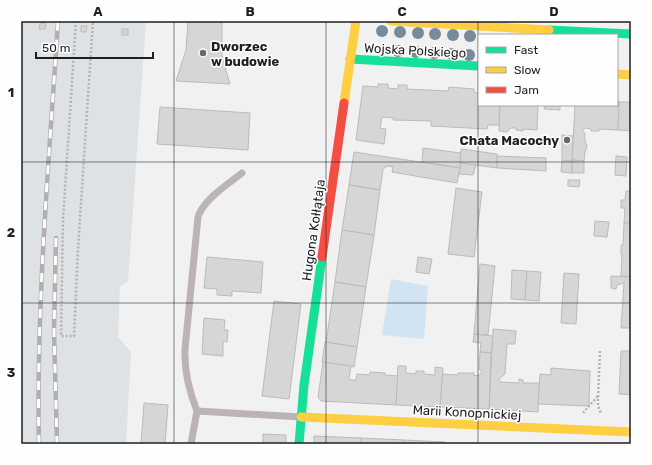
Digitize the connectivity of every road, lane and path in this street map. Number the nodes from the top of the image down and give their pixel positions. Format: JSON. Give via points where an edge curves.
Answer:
{"nodes":[{"id":1,"x":76,"y":21,"type":"edge"},
{"id":2,"x":93,"y":21,"type":"edge"},
{"id":3,"x":356,"y":21,"type":"edge"},
{"id":4,"x":391,"y":21,"type":"edge"},
{"id":5,"x":631,"y":34,"type":"edge"},
{"id":6,"x":350,"y":59,"type":"junction"},
{"id":7,"x":478,"y":66,"type":"edge"},
{"id":8,"x":618,"y":74,"type":"edge"},
{"id":9,"x":631,"y":75,"type":"edge"},
{"id":10,"x":242,"y":173,"type":"dead end"},
{"id":11,"x":600,"y":351,"type":"dead end"},
{"id":12,"x":598,"y":395,"type":"junction"},
{"id":13,"x":197,"y":411,"type":"junction"},
{"id":14,"x":581,"y":416,"type":"dead end"},
{"id":15,"x":301,"y":417,"type":"junction"},
{"id":16,"x":602,"y":417,"type":"dead end"},
{"id":17,"x":631,"y":432,"type":"edge"},
{"id":18,"x":191,"y":444,"type":"edge"},
{"id":19,"x":299,"y":444,"type":"edge"}],
"edges":[{"from":1,"to":2,"type":"path","via":[[63,220],[61,336],[74,336]]},
{"from":3,"to":6,"type":"street","name":"Hugona Kołłątaja"},
{"from":4,"to":5,"type":"street"},
{"from":6,"to":7,"type":"street","name":"Wojska Polskiego"},
{"from":6,"to":15,"type":"street","name":"Hugona Kołłątaja"},
{"from":8,"to":9,"type":"street"},
{"from":10,"to":13,"type":"lane","via":[[205,204],[198,217],[185,360]]},
{"from":11,"to":12,"type":"path"},
{"from":12,"to":14,"type":"path"},
{"from":12,"to":16,"type":"path"},
{"from":13,"to":15,"type":"lane"},
{"from":13,"to":18,"type":"lane"},
{"from":15,"to":17,"type":"street","name":"Marii Konopnickiej"},
{"from":15,"to":19,"type":"street","name":"Hugona Kołłątaja"}]}
